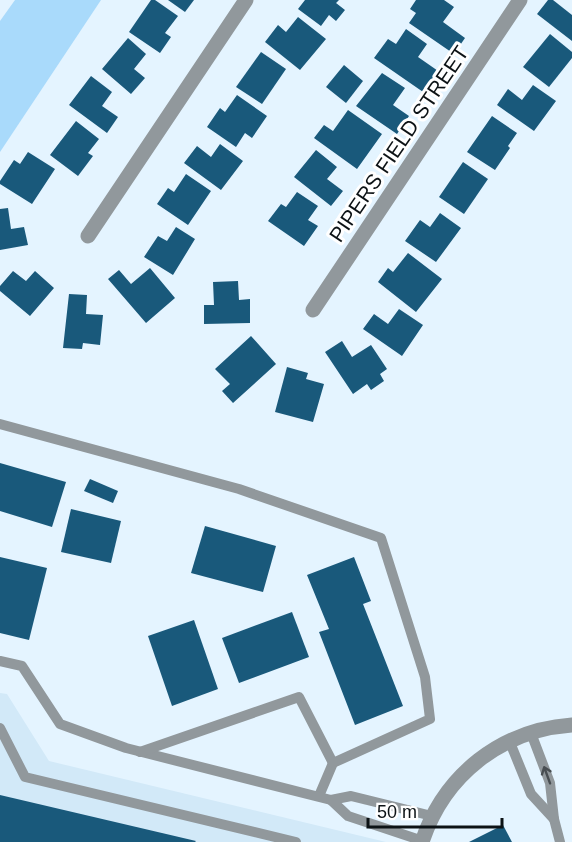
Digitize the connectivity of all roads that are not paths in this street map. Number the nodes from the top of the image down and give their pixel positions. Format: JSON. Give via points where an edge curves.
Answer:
{"nodes":[{"id":1,"x":246,"y":0,"type":"edge"},
{"id":2,"x":520,"y":0,"type":"edge"},
{"id":3,"x":88,"y":236,"type":"dead end"},
{"id":4,"x":313,"y":310,"type":"dead end"},
{"id":5,"x":0,"y":424,"type":"edge"},
{"id":6,"x":0,"y":661,"type":"edge"},
{"id":7,"x":572,"y":725,"type":"edge"},
{"id":8,"x":0,"y":728,"type":"edge"},
{"id":9,"x":531,"y":732,"type":"junction"},
{"id":10,"x":509,"y":740,"type":"junction"},
{"id":11,"x":140,"y":752,"type":"junction"},
{"id":12,"x":333,"y":764,"type":"junction"},
{"id":13,"x":319,"y":796,"type":"junction"},
{"id":14,"x":331,"y":800,"type":"junction"},
{"id":15,"x":432,"y":816,"type":"junction"},
{"id":16,"x":555,"y":819,"type":"junction"},
{"id":17,"x":296,"y":842,"type":"edge"},
{"id":18,"x":422,"y":842,"type":"edge"},
{"id":19,"x":560,"y":842,"type":"edge"}],
"edges":[{"from":1,"to":3,"type":"street"},
{"from":2,"to":4,"type":"street","name":"PIPERS FIELD STREET"},
{"from":5,"to":12,"type":"lane","via":[[239,489],[381,538],[425,677],[430,719]]},
{"from":6,"to":11,"type":"lane","via":[[22,666],[60,724]]},
{"from":7,"to":9,"type":"street"},
{"from":8,"to":17,"type":"lane","via":[[24,777]]},
{"from":9,"to":10,"type":"street"},
{"from":16,"to":9,"type":"lane","one_way":true,"via":[[550,783]]},
{"from":10,"to":15,"type":"street","via":[[464,772],[445,793]]},
{"from":10,"to":16,"type":"lane","via":[[531,794]]},
{"from":11,"to":12,"type":"lane","via":[[299,697]]},
{"from":11,"to":13,"type":"lane"},
{"from":12,"to":13,"type":"lane"},
{"from":13,"to":14,"type":"lane"},
{"from":14,"to":15,"type":"lane","via":[[351,796]]},
{"from":14,"to":18,"type":"lane","via":[[348,816]]},
{"from":15,"to":18,"type":"street"},
{"from":16,"to":19,"type":"lane"}]}
